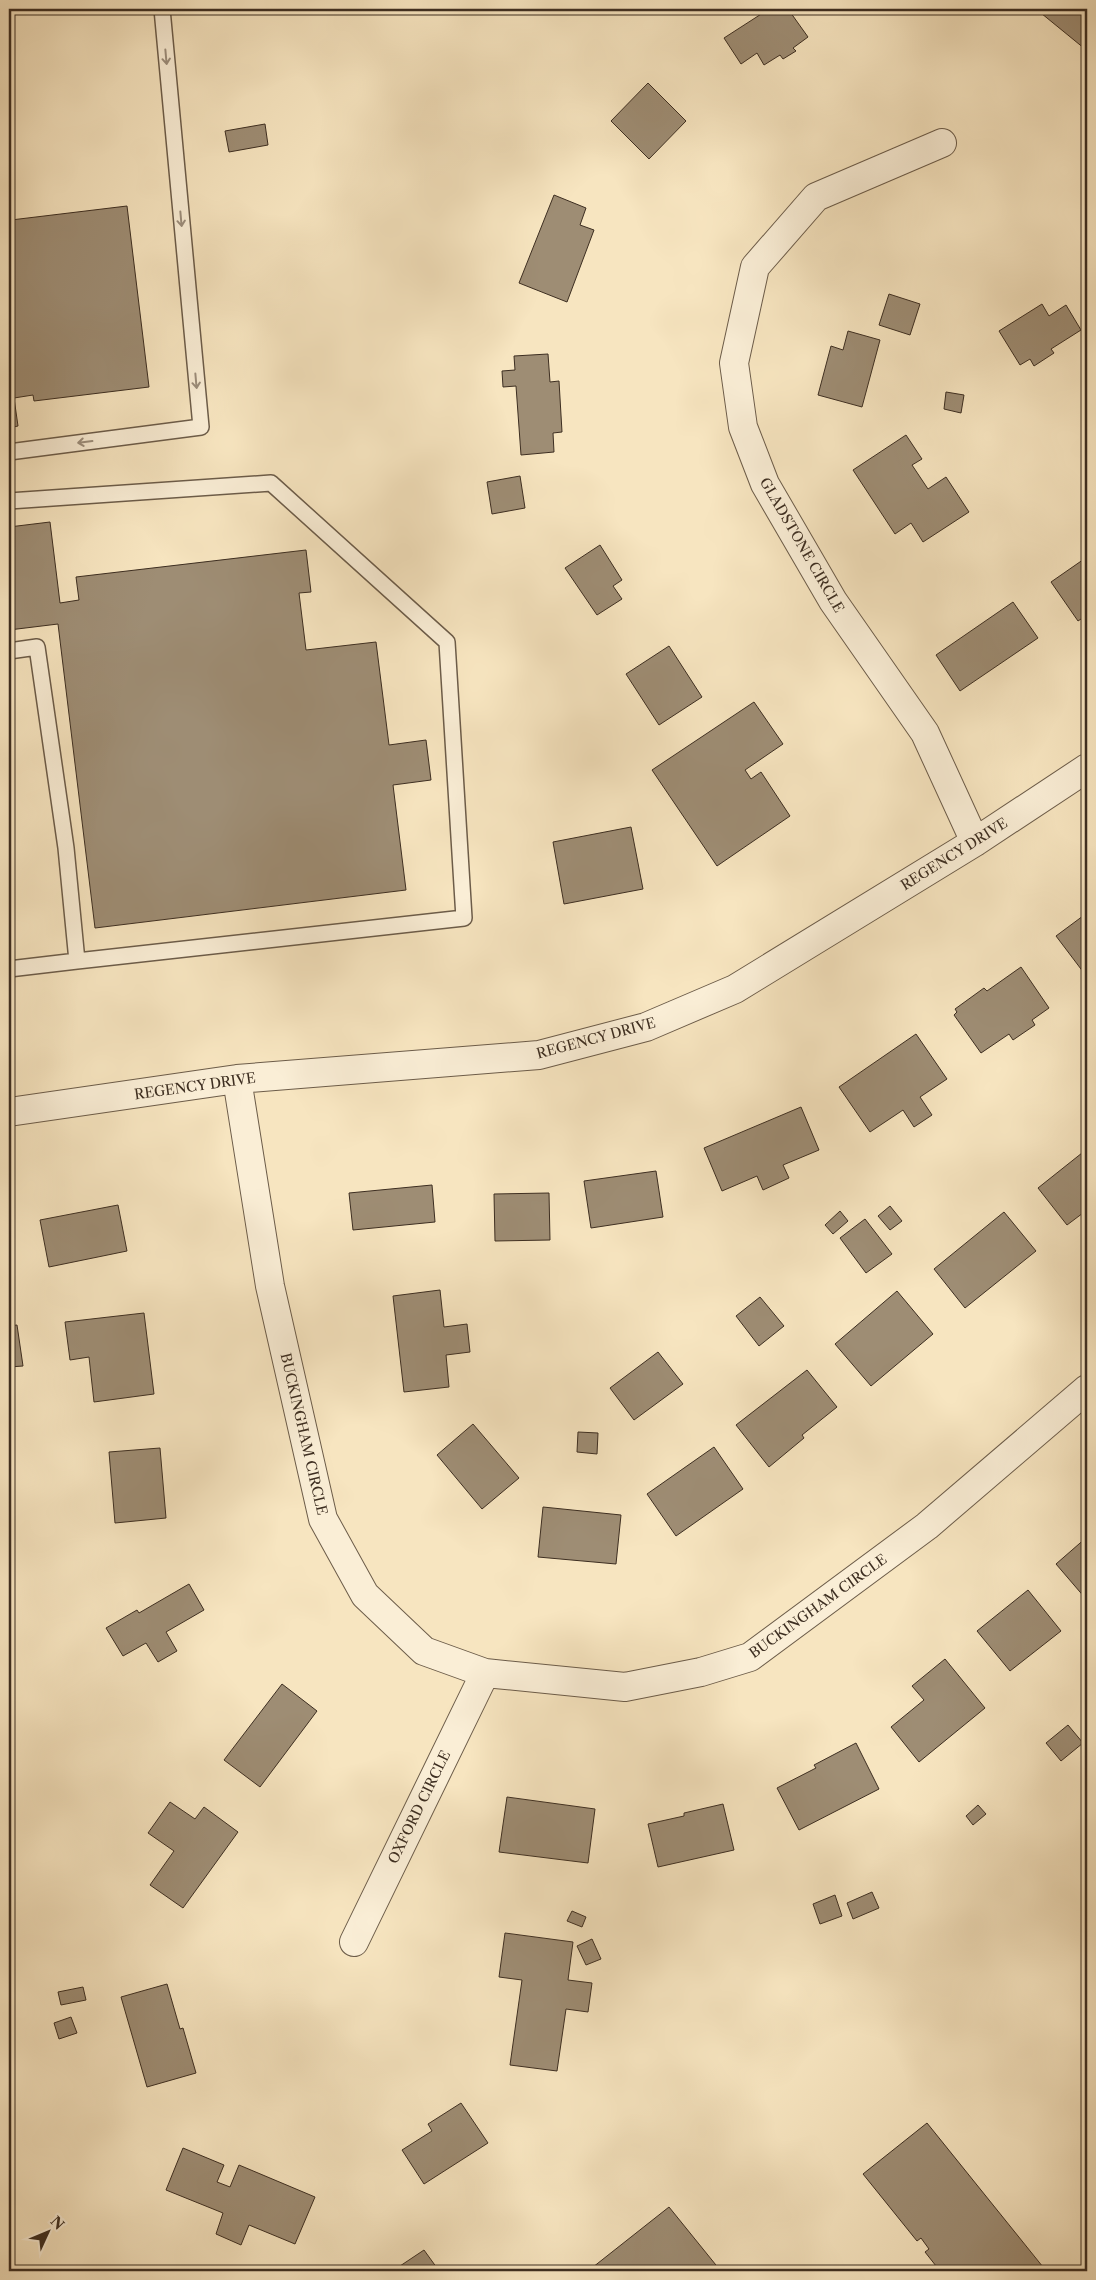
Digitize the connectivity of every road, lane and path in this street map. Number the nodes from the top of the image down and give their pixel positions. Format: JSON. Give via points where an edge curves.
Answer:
{"nodes":[{"id":1,"x":162,"y":9,"type":"edge"},
{"id":2,"x":942,"y":143,"type":"dead end"},
{"id":3,"x":9,"y":452,"type":"edge"},
{"id":4,"x":9,"y":502,"type":"edge"},
{"id":5,"x":9,"y":651,"type":"edge"},
{"id":6,"x":1087,"y":768,"type":"edge"},
{"id":7,"x":975,"y":842,"type":"junction"},
{"id":8,"x":77,"y":960,"type":"junction"},
{"id":9,"x":9,"y":969,"type":"edge"},
{"id":10,"x":237,"y":1079,"type":"junction"},
{"id":11,"x":9,"y":1112,"type":"edge"},
{"id":12,"x":1087,"y":1389,"type":"edge"},
{"id":13,"x":485,"y":1673,"type":"junction"},
{"id":14,"x":354,"y":1942,"type":"dead end"}],
"edges":[{"from":1,"to":3,"type":"lane","one_way":true,"via":[[201,427]]},
{"from":2,"to":7,"type":"street","name":"GLADSTONE CIRCLE","via":[[816,197],[755,267],[734,363],[743,427],[765,484],[833,601],[925,734]]},
{"from":4,"to":8,"type":"lane","via":[[271,483],[447,642],[464,918]]},
{"from":5,"to":8,"type":"lane","via":[[37,647],[66,848]]},
{"from":6,"to":7,"type":"street","name":"REGENCY DRIVE"},
{"from":7,"to":10,"type":"street","name":"REGENCY DRIVE","via":[[735,989],[646,1027],[539,1055]]},
{"from":8,"to":9,"type":"lane"},
{"from":10,"to":11,"type":"street","name":"REGENCY DRIVE"},
{"from":10,"to":13,"type":"street","name":"BUCKINGHAM CIRCLE","via":[[270,1286],[323,1519],[364,1595],[424,1651]]},
{"from":12,"to":13,"type":"street","name":"BUCKINGHAM CIRCLE","via":[[927,1526],[750,1656],[701,1672],[624,1687]]},
{"from":13,"to":14,"type":"street","name":"OXFORD CIRCLE"}]}
